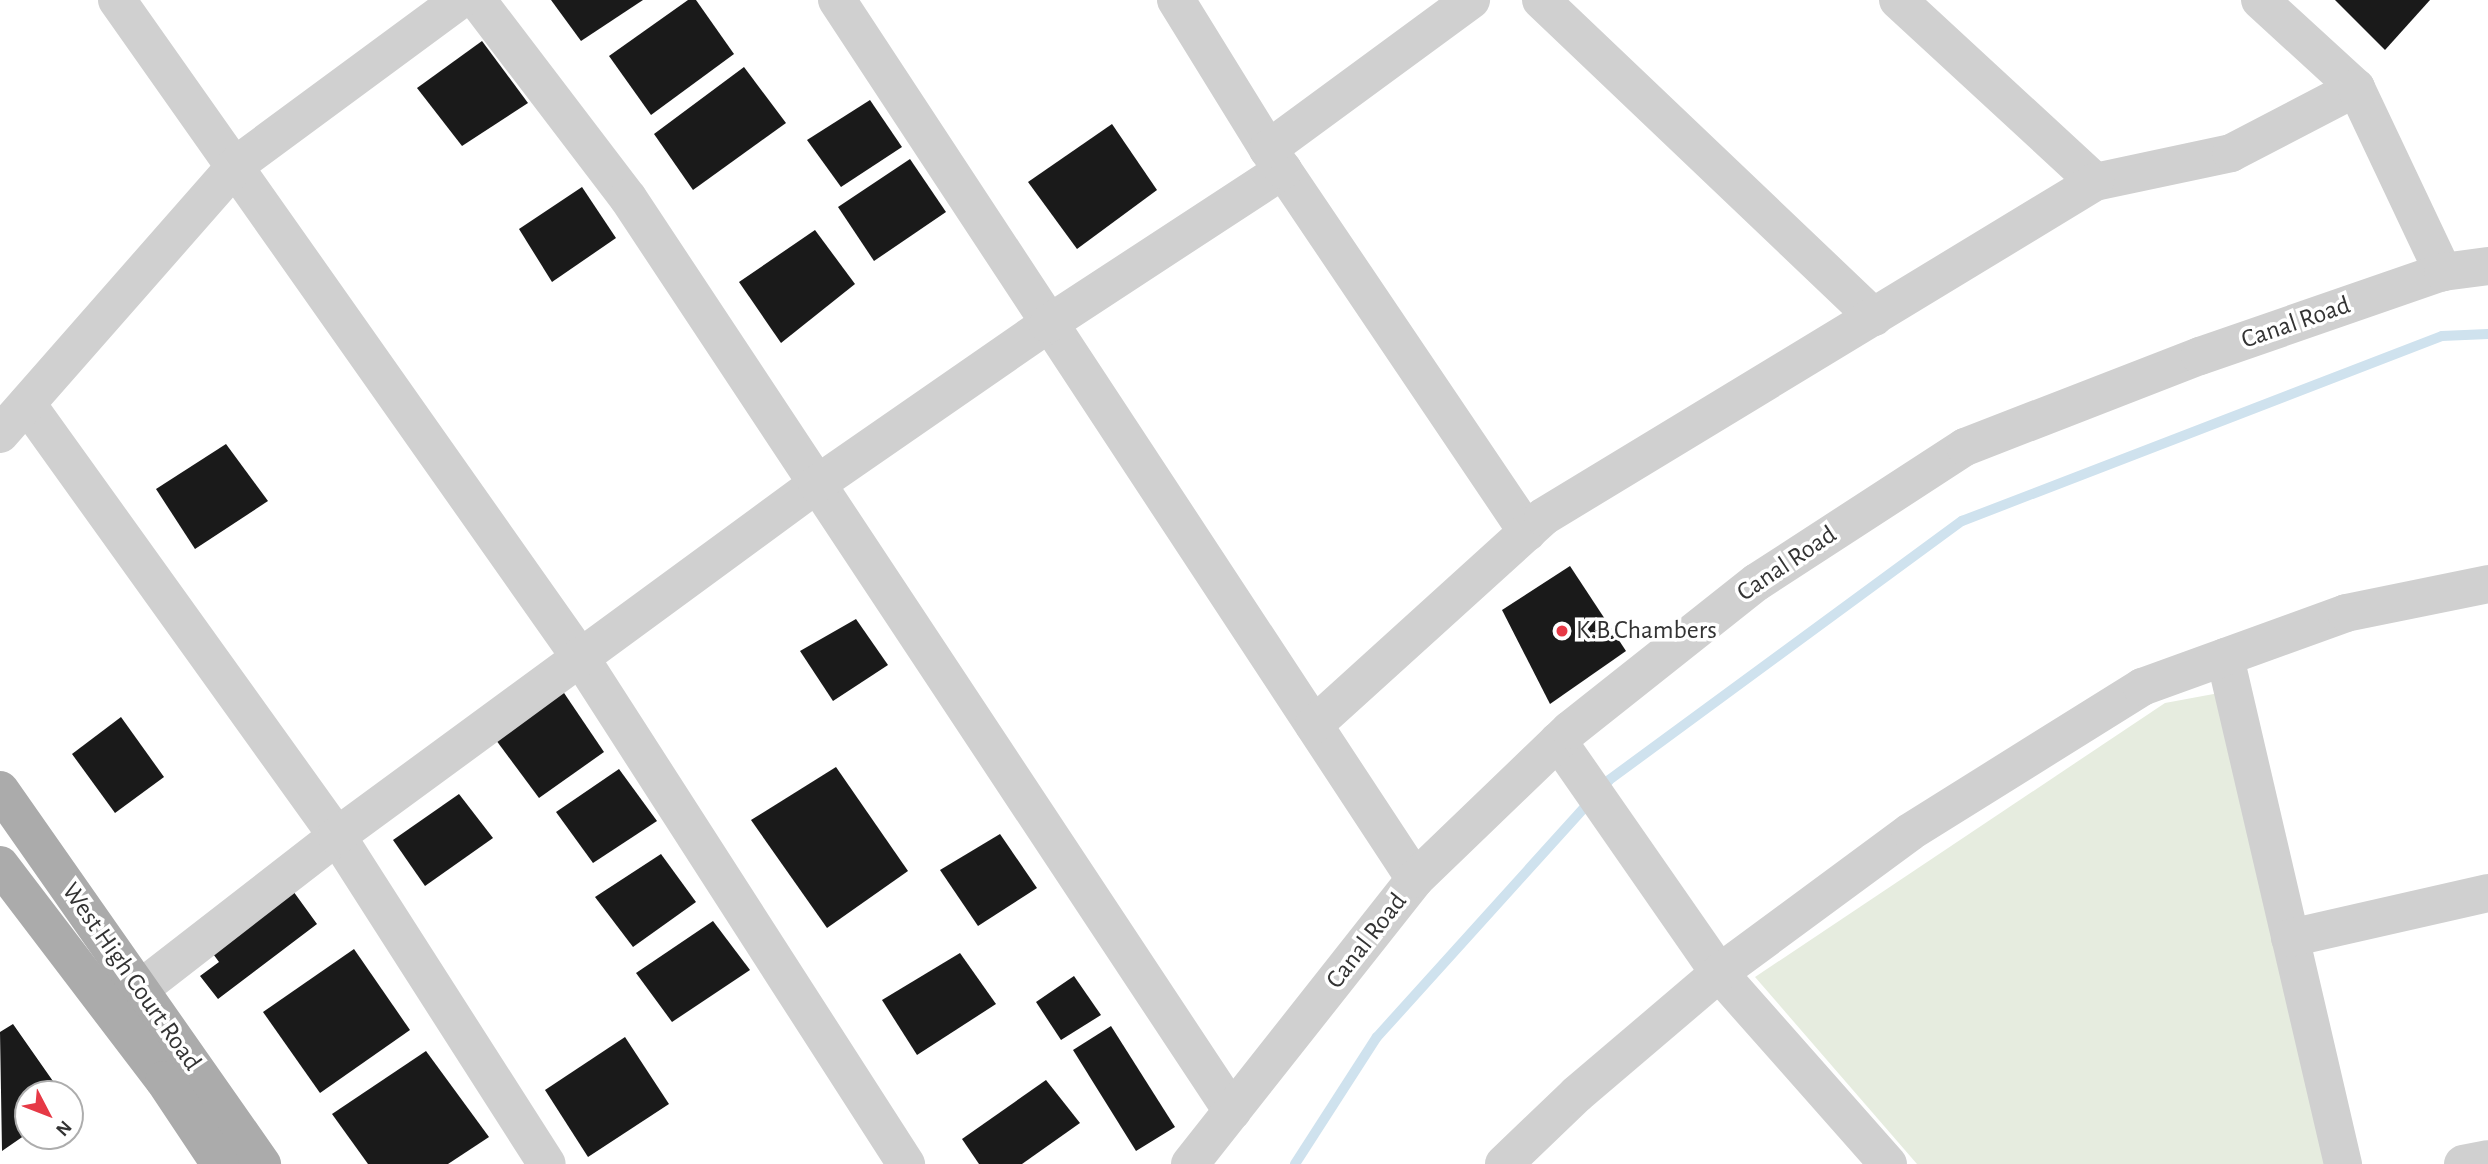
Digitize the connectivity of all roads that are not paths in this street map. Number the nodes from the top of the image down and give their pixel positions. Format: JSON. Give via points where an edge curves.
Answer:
{"nodes":[{"id":1,"x":117,"y":0,"type":"edge"},
{"id":2,"x":460,"y":0,"type":"edge"},
{"id":3,"x":477,"y":0,"type":"edge"},
{"id":4,"x":838,"y":0,"type":"edge"},
{"id":5,"x":1176,"y":0,"type":"edge"},
{"id":6,"x":1471,"y":0,"type":"edge"},
{"id":7,"x":1541,"y":0,"type":"edge"},
{"id":8,"x":1898,"y":0,"type":"edge"},
{"id":9,"x":2260,"y":0,"type":"edge"},
{"id":10,"x":2356,"y":88,"type":"junction"},
{"id":11,"x":1275,"y":160,"type":"junction"},
{"id":12,"x":236,"y":165,"type":"junction"},
{"id":13,"x":2095,"y":183,"type":"junction"},
{"id":14,"x":2488,"y":266,"type":"edge"},
{"id":15,"x":2444,"y":272,"type":"junction"},
{"id":16,"x":1874,"y":317,"type":"junction"},
{"id":17,"x":1048,"y":324,"type":"junction"},
{"id":18,"x":27,"y":404,"type":"junction"},
{"id":19,"x":0,"y":434,"type":"edge"},
{"id":20,"x":817,"y":484,"type":"junction"},
{"id":21,"x":1527,"y":532,"type":"junction"},
{"id":22,"x":2488,"y":583,"type":"edge"},
{"id":23,"x":580,"y":657,"type":"junction"},
{"id":24,"x":2225,"y":657,"type":"junction"},
{"id":25,"x":1314,"y":725,"type":"junction"},
{"id":26,"x":1558,"y":741,"type":"junction"},
{"id":27,"x":0,"y":790,"type":"edge"},
{"id":28,"x":337,"y":836,"type":"junction"},
{"id":29,"x":0,"y":865,"type":"edge"},
{"id":30,"x":1415,"y":879,"type":"junction"},
{"id":31,"x":2488,"y":893,"type":"edge"},
{"id":32,"x":2290,"y":938,"type":"junction"},
{"id":33,"x":1718,"y":973,"type":"junction"},
{"id":34,"x":140,"y":989,"type":"junction"},
{"id":35,"x":1232,"y":1111,"type":"junction"},
{"id":36,"x":2488,"y":1159,"type":"edge"},
{"id":37,"x":220,"y":1164,"type":"edge"},
{"id":38,"x":262,"y":1164,"type":"edge"},
{"id":39,"x":547,"y":1164,"type":"edge"},
{"id":40,"x":906,"y":1164,"type":"edge"},
{"id":41,"x":1190,"y":1164,"type":"edge"},
{"id":42,"x":1504,"y":1164,"type":"edge"},
{"id":43,"x":1888,"y":1164,"type":"edge"},
{"id":44,"x":2343,"y":1164,"type":"edge"},
{"id":45,"x":2463,"y":1164,"type":"edge"}],
"edges":[{"from":1,"to":12,"type":"street"},
{"from":2,"to":12,"type":"street"},
{"from":3,"to":20,"type":"street","via":[[628,198]]},
{"from":4,"to":17,"type":"street"},
{"from":5,"to":11,"type":"street"},
{"from":6,"to":11,"type":"street"},
{"from":7,"to":16,"type":"street"},
{"from":8,"to":13,"type":"street"},
{"from":9,"to":10,"type":"street"},
{"from":10,"to":13,"type":"street","via":[[2231,153]]},
{"from":10,"to":15,"type":"street"},
{"from":11,"to":17,"type":"street"},
{"from":11,"to":21,"type":"street"},
{"from":12,"to":18,"type":"street"},
{"from":12,"to":23,"type":"street"},
{"from":13,"to":16,"type":"street"},
{"from":14,"to":15,"type":"street","name":"Canal Road"},
{"from":15,"to":26,"type":"street","name":"Canal Road","via":[[2200,356],[1965,447],[1757,582]]},
{"from":16,"to":21,"type":"street","via":[[1543,517]]},
{"from":17,"to":20,"type":"street"},
{"from":17,"to":25,"type":"street"},
{"from":18,"to":19,"type":"street"},
{"from":18,"to":28,"type":"street"},
{"from":20,"to":23,"type":"street"},
{"from":20,"to":35,"type":"street"},
{"from":21,"to":25,"type":"street"},
{"from":22,"to":24,"type":"street","via":[[2346,613]]},
{"from":23,"to":28,"type":"street"},
{"from":23,"to":40,"type":"street"},
{"from":24,"to":32,"type":"street"},
{"from":24,"to":33,"type":"street","via":[[2131,694],[1909,832]]},
{"from":25,"to":30,"type":"street"},
{"from":26,"to":30,"type":"street","name":"Canal Road"},
{"from":26,"to":33,"type":"street"},
{"from":27,"to":34,"type":"main road","name":"West High Court Road"},
{"from":28,"to":34,"type":"street"},
{"from":28,"to":39,"type":"street"},
{"from":29,"to":37,"type":"main road","name":"West High Court Road","via":[[163,1080]]},
{"from":30,"to":35,"type":"street","name":"Canal Road"},
{"from":31,"to":32,"type":"street"},
{"from":32,"to":44,"type":"street"},
{"from":33,"to":42,"type":"street","via":[[1577,1094]]},
{"from":33,"to":43,"type":"street"},
{"from":34,"to":38,"type":"main road","name":"West High Court Road"},
{"from":35,"to":41,"type":"street","name":"Canal Road"},
{"from":36,"to":45,"type":"street"}]}
